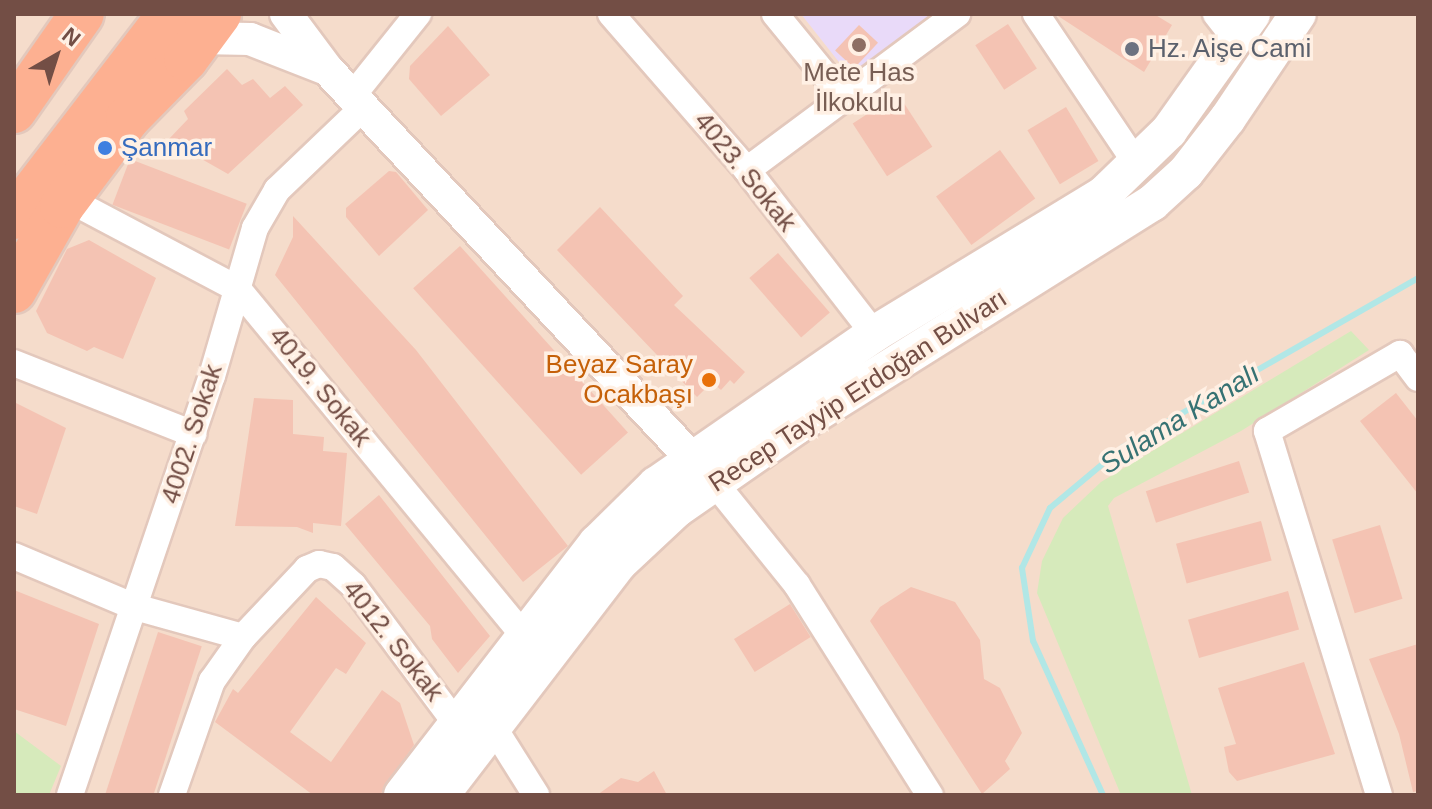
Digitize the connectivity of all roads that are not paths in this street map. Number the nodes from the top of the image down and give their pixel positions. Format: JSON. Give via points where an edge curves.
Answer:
{"nodes":[{"id":1,"x":82,"y":14,"type":"edge"},
{"id":2,"x":286,"y":14,"type":"edge"},
{"id":3,"x":418,"y":14,"type":"edge"},
{"id":4,"x":611,"y":14,"type":"edge"},
{"id":5,"x":775,"y":14,"type":"edge"},
{"id":6,"x":957,"y":14,"type":"edge"},
{"id":7,"x":1036,"y":14,"type":"edge"},
{"id":8,"x":1298,"y":14,"type":"edge"},
{"id":9,"x":197,"y":22,"type":"edge"},
{"id":10,"x":1234,"y":22,"type":"edge"},
{"id":11,"x":327,"y":69,"type":"junction"},
{"id":12,"x":842,"y":96,"type":"junction"},
{"id":13,"x":359,"y":101,"type":"junction"},
{"id":14,"x":14,"y":111,"type":"edge"},
{"id":15,"x":1138,"y":166,"type":"junction"},
{"id":16,"x":747,"y":170,"type":"junction"},
{"id":17,"x":68,"y":199,"type":"junction"},
{"id":18,"x":14,"y":217,"type":"edge"},
{"id":19,"x":238,"y":289,"type":"junction"},
{"id":20,"x":14,"y":291,"type":"edge"},
{"id":21,"x":874,"y":334,"type":"junction"},
{"id":22,"x":14,"y":363,"type":"edge"},
{"id":23,"x":1418,"y":378,"type":"edge"},
{"id":24,"x":193,"y":434,"type":"junction"},
{"id":25,"x":703,"y":469,"type":"junction"},
{"id":26,"x":14,"y":556,"type":"edge"},
{"id":27,"x":135,"y":607,"type":"junction"},
{"id":28,"x":523,"y":635,"type":"junction"},
{"id":29,"x":243,"y":637,"type":"junction"},
{"id":30,"x":456,"y":723,"type":"junction"},
{"id":31,"x":492,"y":725,"type":"junction"},
{"id":32,"x":70,"y":795,"type":"edge"},
{"id":33,"x":172,"y":795,"type":"edge"},
{"id":34,"x":402,"y":795,"type":"edge"},
{"id":35,"x":441,"y":795,"type":"edge"},
{"id":36,"x":536,"y":795,"type":"edge"},
{"id":37,"x":930,"y":795,"type":"edge"},
{"id":38,"x":1379,"y":795,"type":"edge"}],
"edges":[{"from":1,"to":14,"type":"highway"},
{"from":2,"to":11,"type":"street"},
{"from":3,"to":13,"type":"street","name":"4002. Sokak"},
{"from":4,"to":16,"type":"street","name":"4023. Sokak"},
{"from":5,"to":12,"type":"street"},
{"from":6,"to":12,"type":"street"},
{"from":7,"to":15,"type":"street"},
{"from":8,"to":25,"type":"main road","name":"Recep Tayyip Erdoğan Bulvarı","via":[[1228,118],[1186,172],[1152,203]]},
{"from":9,"to":11,"type":"street"},
{"from":9,"to":17,"type":"highway"},
{"from":9,"to":18,"type":"highway"},
{"from":10,"to":15,"type":"main road","name":"Recep Tayyip Erdoğan Bulvarı"},
{"from":11,"to":13,"type":"street"},
{"from":12,"to":16,"type":"street"},
{"from":13,"to":19,"type":"street","name":"4002. Sokak","via":[[277,190],[255,228]]},
{"from":13,"to":25,"type":"street"},
{"from":15,"to":21,"type":"main road","name":"Recep Tayyip Erdoğan Bulvarı","via":[[1103,195]]},
{"from":16,"to":21,"type":"street","name":"4023. Sokak"},
{"from":17,"to":19,"type":"street","name":"4019. Sokak"},
{"from":17,"to":20,"type":"highway"},
{"from":19,"to":24,"type":"street","name":"4002. Sokak"},
{"from":19,"to":28,"type":"street","name":"4019. Sokak"},
{"from":21,"to":25,"type":"main road","name":"Recep Tayyip Erdoğan Bulvarı"},
{"from":22,"to":24,"type":"street"},
{"from":23,"to":38,"type":"street","via":[[1400,354],[1267,431]]},
{"from":24,"to":27,"type":"street","name":"4002. Sokak"},
{"from":25,"to":28,"type":"main road","name":"Recep Tayyip Erdoğan Bulvarı","via":[[597,543]]},
{"from":25,"to":31,"type":"main road","name":"Recep Tayyip Erdoğan Bulvarı","via":[[619,563]]},
{"from":25,"to":37,"type":"street","via":[[797,585]]},
{"from":26,"to":27,"type":"street"},
{"from":27,"to":29,"type":"street"},
{"from":27,"to":32,"type":"street","name":"4002. Sokak"},
{"from":28,"to":30,"type":"main road","name":"Recep Tayyip Erdoğan Bulvarı"},
{"from":29,"to":30,"type":"street","name":"4012. Sokak","via":[[307,569],[333,567],[353,585]]},
{"from":29,"to":33,"type":"street","name":"4012. Sokak","via":[[212,681]]},
{"from":30,"to":34,"type":"main road","name":"Recep Tayyip Erdoğan Bulvarı"},
{"from":31,"to":35,"type":"main road","name":"Recep Tayyip Erdoğan Bulvarı"},
{"from":31,"to":36,"type":"street"}]}
